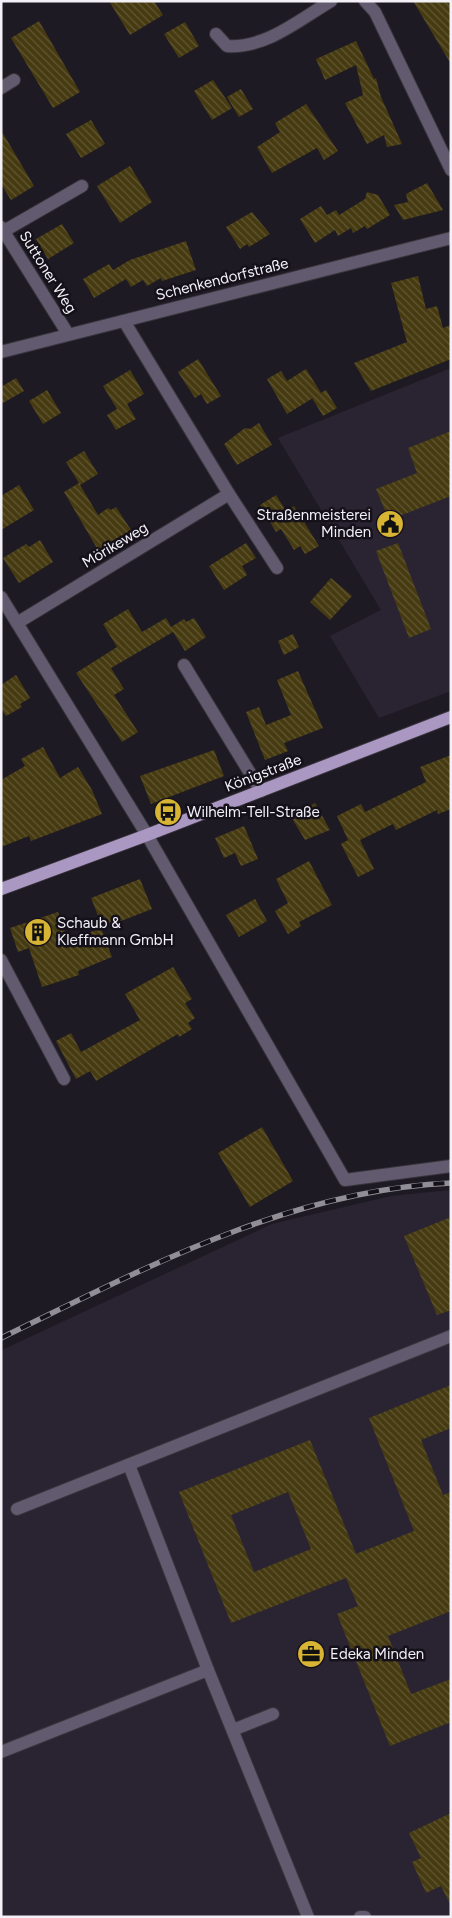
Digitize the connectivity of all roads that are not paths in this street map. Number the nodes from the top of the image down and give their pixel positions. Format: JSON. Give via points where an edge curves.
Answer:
{"nodes":[{"id":1,"x":331,"y":1,"type":"edge"},
{"id":2,"x":365,"y":1,"type":"edge"},
{"id":3,"x":216,"y":34,"type":"dead end"},
{"id":4,"x":14,"y":80,"type":"dead end"},
{"id":5,"x":1,"y":88,"type":"edge"},
{"id":6,"x":451,"y":170,"type":"edge"},
{"id":7,"x":82,"y":186,"type":"dead end"},
{"id":8,"x":3,"y":229,"type":"edge"},
{"id":9,"x":451,"y":238,"type":"edge"},
{"id":10,"x":124,"y":321,"type":"junction"},
{"id":11,"x":68,"y":334,"type":"junction"},
{"id":12,"x":1,"y":352,"type":"edge"},
{"id":13,"x":229,"y":494,"type":"junction"},
{"id":14,"x":277,"y":568,"type":"dead end"},
{"id":15,"x":1,"y":597,"type":"edge"},
{"id":16,"x":17,"y":623,"type":"junction"},
{"id":17,"x":184,"y":666,"type":"dead end"},
{"id":18,"x":451,"y":717,"type":"edge"},
{"id":19,"x":261,"y":790,"type":"junction"},
{"id":20,"x":147,"y":835,"type":"junction"},
{"id":21,"x":1,"y":888,"type":"edge"},
{"id":22,"x":1,"y":960,"type":"edge"},
{"id":23,"x":64,"y":1079,"type":"dead end"},
{"id":24,"x":451,"y":1166,"type":"edge"},
{"id":25,"x":451,"y":1336,"type":"edge"},
{"id":26,"x":129,"y":1465,"type":"junction"},
{"id":27,"x":17,"y":1509,"type":"dead end"},
{"id":28,"x":208,"y":1670,"type":"junction"},
{"id":29,"x":273,"y":1714,"type":"dead end"},
{"id":30,"x":233,"y":1730,"type":"junction"},
{"id":31,"x":1,"y":1752,"type":"edge"},
{"id":32,"x":308,"y":1917,"type":"edge"},
{"id":33,"x":360,"y":1917,"type":"edge"},
{"id":34,"x":365,"y":1917,"type":"edge"}],
"edges":[{"from":1,"to":3,"type":"street","via":[[262,42],[243,47],[227,46]]},
{"from":2,"to":6,"type":"street","via":[[375,12]]},
{"from":4,"to":5,"type":"street"},
{"from":7,"to":8,"type":"street"},
{"from":8,"to":11,"type":"street","name":"Suttoner Weg"},
{"from":9,"to":10,"type":"street","name":"Schenkendorfstraße"},
{"from":10,"to":11,"type":"street","name":"Schenkendorfstraße"},
{"from":10,"to":13,"type":"street"},
{"from":11,"to":12,"type":"street","name":"Schenkendorfstraße"},
{"from":13,"to":14,"type":"street"},
{"from":13,"to":16,"type":"street","name":"Mörikeweg"},
{"from":15,"to":16,"type":"street"},
{"from":16,"to":20,"type":"street"},
{"from":17,"to":19,"type":"street"},
{"from":18,"to":19,"type":"main road","name":"Königstraße"},
{"from":19,"to":20,"type":"main road","name":"Königstraße"},
{"from":20,"to":21,"type":"main road","name":"Königstraße"},
{"from":20,"to":24,"type":"street","via":[[345,1180]]},
{"from":22,"to":23,"type":"street"},
{"from":25,"to":26,"type":"street"},
{"from":26,"to":27,"type":"street"},
{"from":26,"to":28,"type":"street"},
{"from":28,"to":30,"type":"street"},
{"from":28,"to":31,"type":"street"},
{"from":29,"to":30,"type":"street"},
{"from":30,"to":32,"type":"street"},
{"from":33,"to":34,"type":"street"}]}
